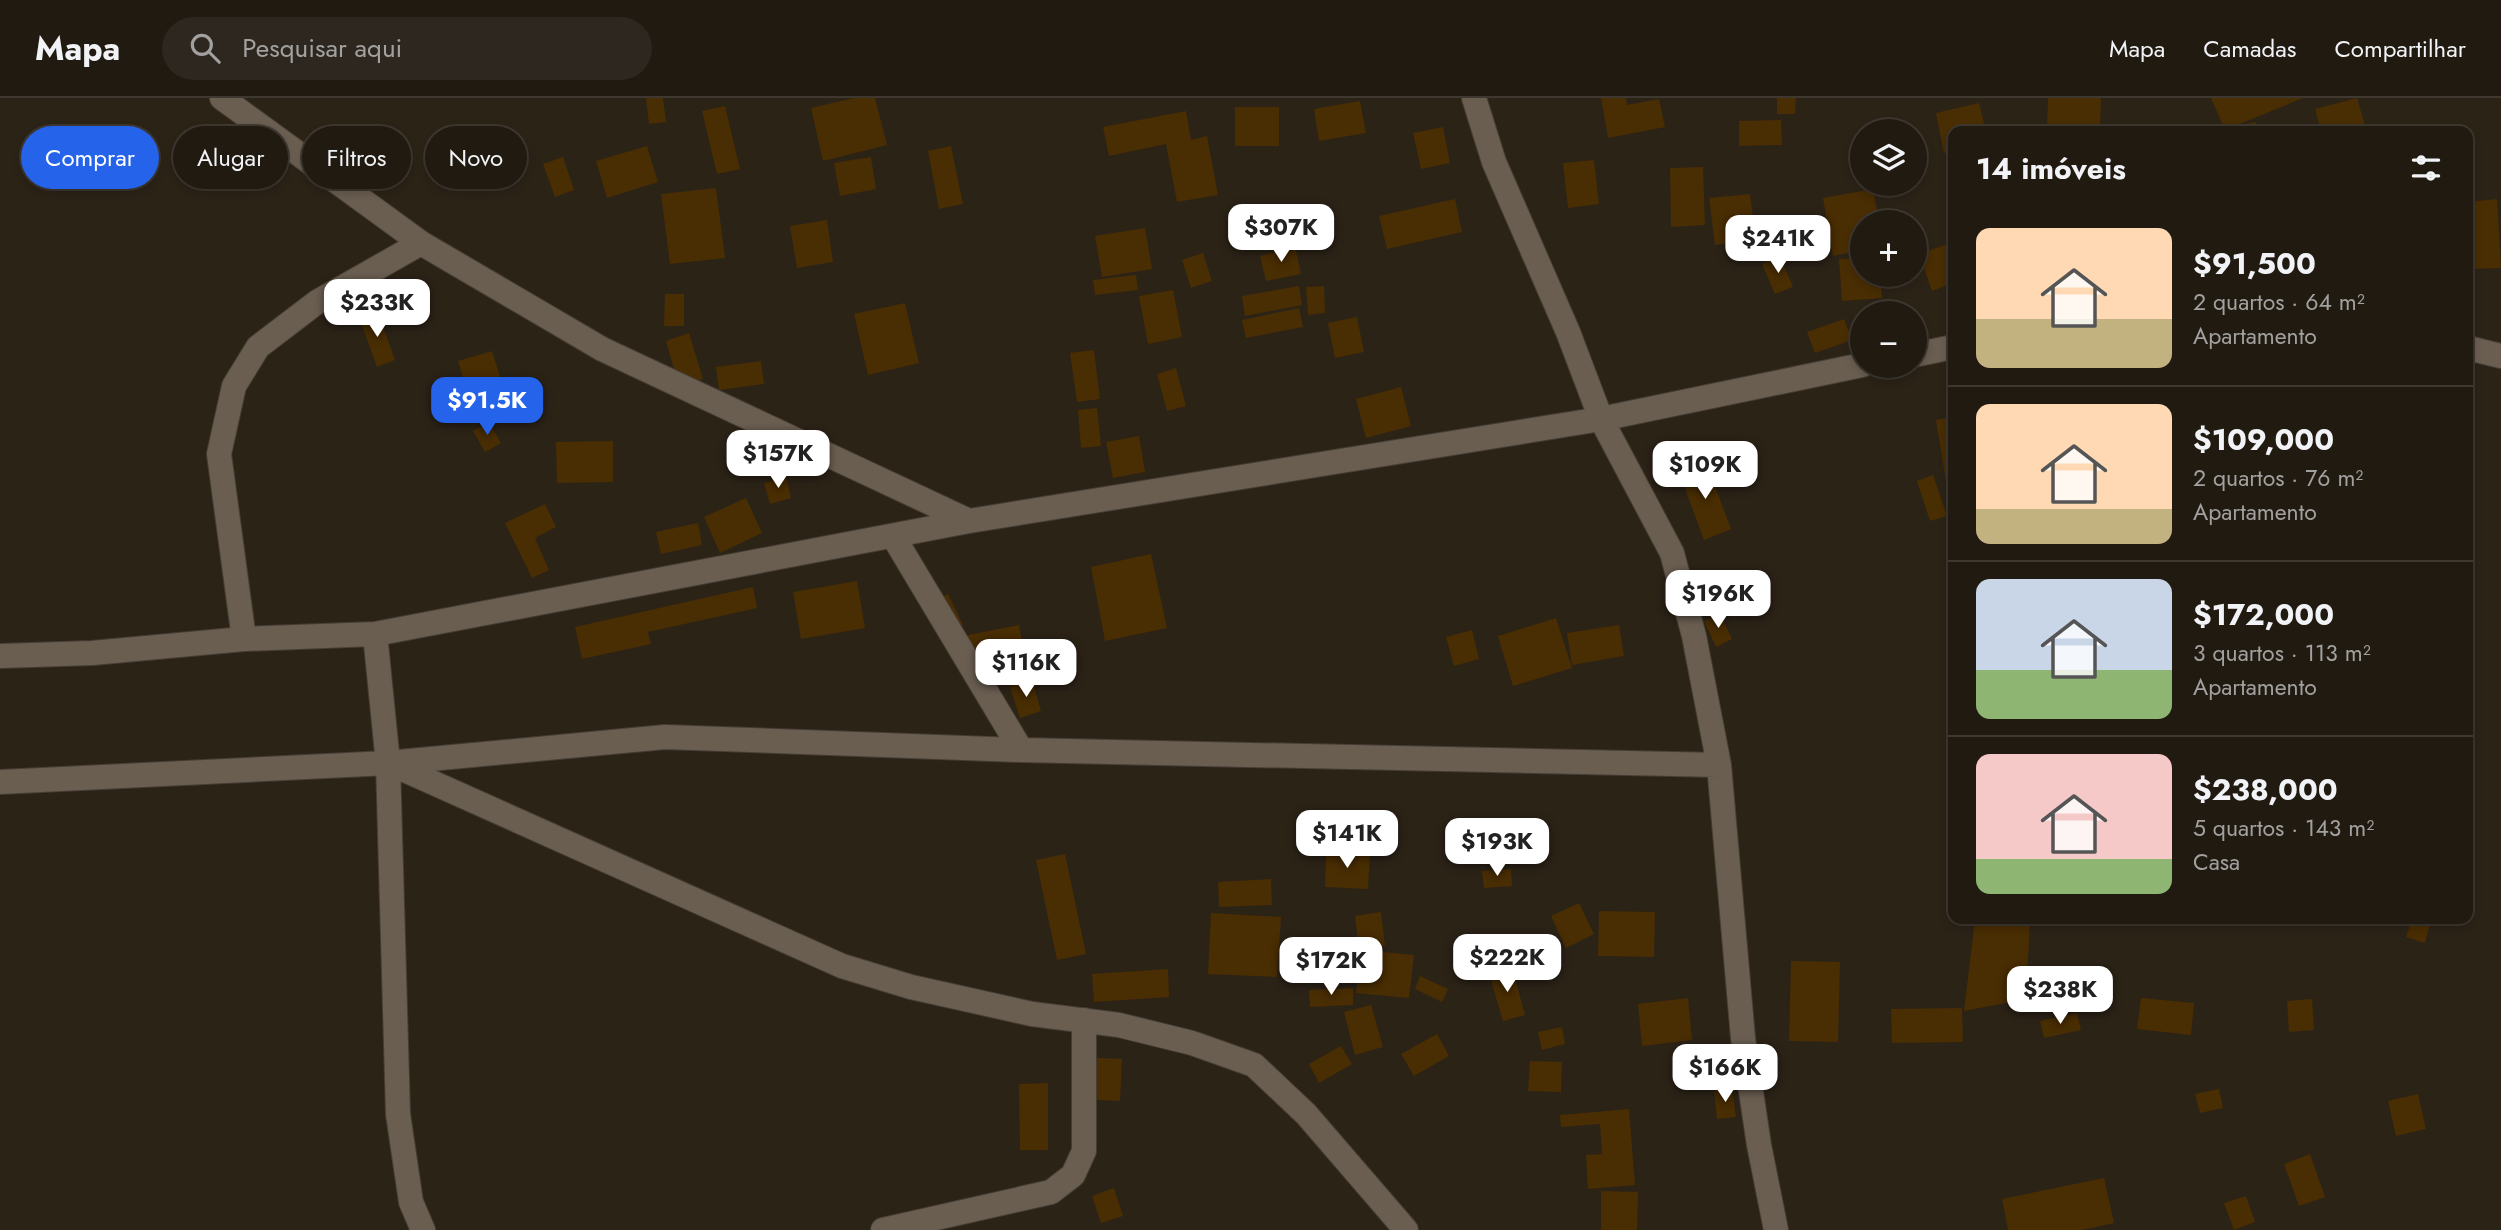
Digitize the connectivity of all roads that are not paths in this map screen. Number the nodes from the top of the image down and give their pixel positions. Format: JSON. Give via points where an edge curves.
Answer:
{"nodes":[{"id":1,"x":222,"y":98,"type":"edge"},
{"id":2,"x":1474,"y":98,"type":"edge"},
{"id":3,"x":421,"y":243,"type":"junction"},
{"id":4,"x":1948,"y":348,"type":"edge"},
{"id":5,"x":2473,"y":349,"type":"edge"},
{"id":6,"x":1927,"y":352,"type":"edge"},
{"id":7,"x":2501,"y":356,"type":"edge"},
{"id":8,"x":1850,"y":367,"type":"edge"},
{"id":9,"x":1601,"y":419,"type":"junction"},
{"id":10,"x":969,"y":521,"type":"junction"},
{"id":11,"x":893,"y":536,"type":"junction"},
{"id":12,"x":375,"y":634,"type":"junction"},
{"id":13,"x":244,"y":639,"type":"junction"},
{"id":14,"x":0,"y":656,"type":"edge"},
{"id":15,"x":1021,"y":750,"type":"junction"},
{"id":16,"x":388,"y":763,"type":"junction"},
{"id":17,"x":1719,"y":765,"type":"junction"},
{"id":18,"x":0,"y":782,"type":"edge"},
{"id":19,"x":1084,"y":1020,"type":"junction"},
{"id":20,"x":423,"y":1230,"type":"edge"},
{"id":21,"x":883,"y":1230,"type":"edge"},
{"id":22,"x":1406,"y":1230,"type":"edge"},
{"id":23,"x":1776,"y":1230,"type":"edge"}],
"edges":[{"from":1,"to":3,"type":"street"},
{"from":2,"to":9,"type":"street","via":[[1494,162]]},
{"from":3,"to":10,"type":"street","via":[[602,349]]},
{"from":3,"to":13,"type":"street","via":[[317,302],[258,347],[234,386],[219,454]]},
{"from":4,"to":6,"type":"street"},
{"from":5,"to":7,"type":"street"},
{"from":8,"to":9,"type":"street"},
{"from":9,"to":10,"type":"street"},
{"from":9,"to":17,"type":"street","via":[[1672,554],[1694,636]]},
{"from":10,"to":11,"type":"street"},
{"from":11,"to":12,"type":"street"},
{"from":11,"to":15,"type":"street"},
{"from":12,"to":13,"type":"street"},
{"from":12,"to":16,"type":"street"},
{"from":13,"to":14,"type":"street"},
{"from":15,"to":16,"type":"street","via":[[665,737]]},
{"from":15,"to":17,"type":"street"},
{"from":16,"to":18,"type":"street"},
{"from":16,"to":19,"type":"street","via":[[842,967],[1018,1011]]},
{"from":16,"to":20,"type":"street","via":[[398,1114],[411,1202]]},
{"from":17,"to":23,"type":"street","via":[[1743,1038]]},
{"from":19,"to":21,"type":"street","via":[[1084,1152],[1073,1175],[1051,1192]]},
{"from":19,"to":22,"type":"street","via":[[1192,1042],[1254,1065],[1306,1114]]}]}
